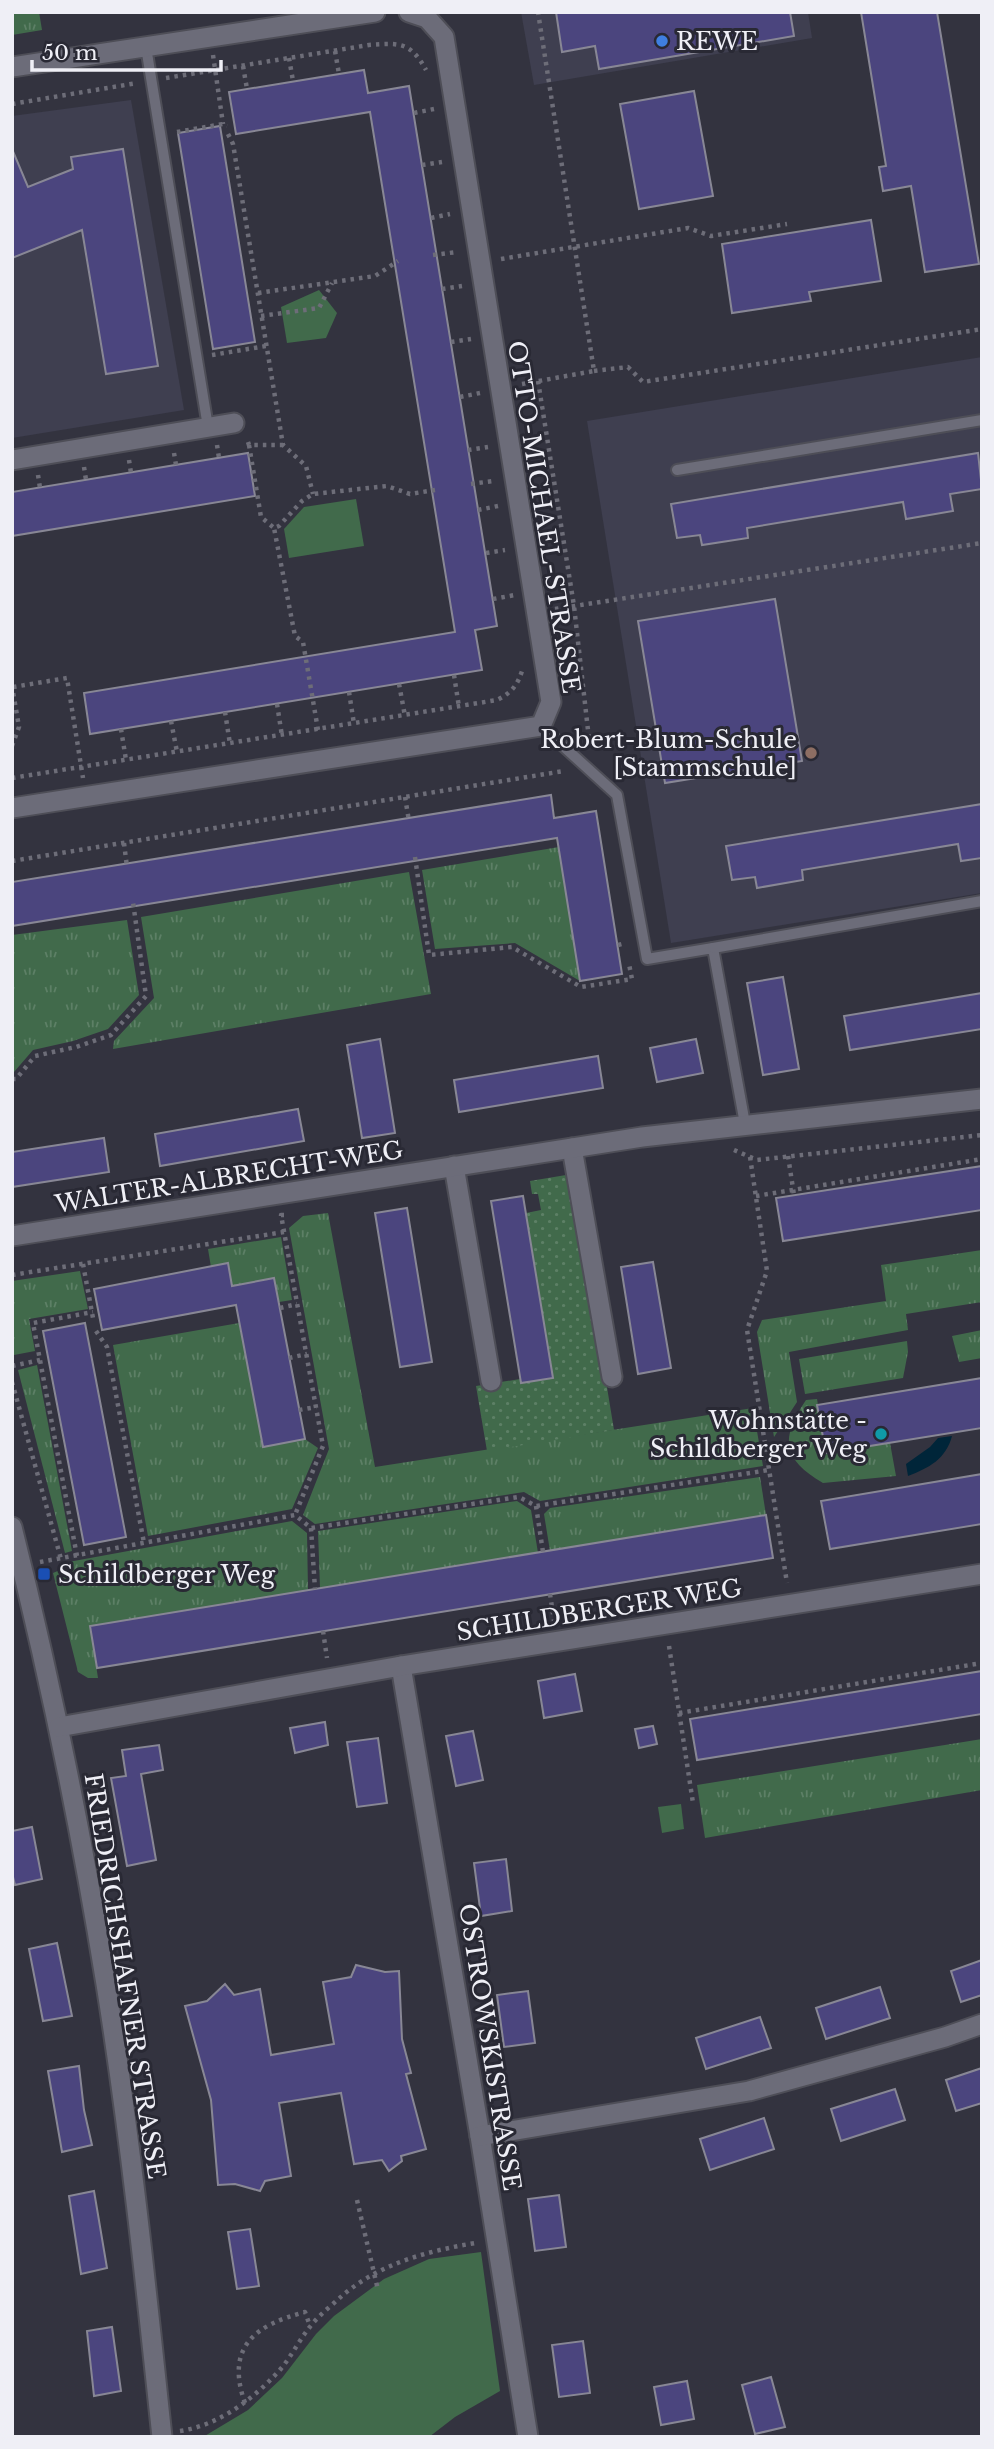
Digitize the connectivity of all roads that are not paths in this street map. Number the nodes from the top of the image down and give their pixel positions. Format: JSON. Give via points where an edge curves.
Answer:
{"nodes":[{"id":1,"x":374,"y":12,"type":"edge"},
{"id":2,"x":409,"y":12,"type":"edge"},
{"id":3,"x":146,"y":47,"type":"junction"},
{"id":4,"x":12,"y":67,"type":"edge"},
{"id":5,"x":982,"y":420,"type":"edge"},
{"id":6,"x":234,"y":423,"type":"road end"},
{"id":7,"x":208,"y":427,"type":"junction"},
{"id":8,"x":12,"y":460,"type":"edge"},
{"id":9,"x":677,"y":470,"type":"dead end"},
{"id":10,"x":541,"y":726,"type":"junction"},
{"id":11,"x":12,"y":808,"type":"edge"},
{"id":12,"x":982,"y":901,"type":"edge"},
{"id":13,"x":713,"y":948,"type":"junction"},
{"id":14,"x":982,"y":1099,"type":"edge"},
{"id":15,"x":745,"y":1124,"type":"junction"},
{"id":16,"x":572,"y":1148,"type":"junction"},
{"id":17,"x":454,"y":1166,"type":"junction"},
{"id":18,"x":12,"y":1236,"type":"edge"},
{"id":19,"x":612,"y":1377,"type":"dead end"},
{"id":20,"x":491,"y":1381,"type":"dead end"},
{"id":21,"x":12,"y":1527,"type":"edge"},
{"id":22,"x":982,"y":1574,"type":"edge"},
{"id":23,"x":401,"y":1666,"type":"junction"},
{"id":24,"x":59,"y":1727,"type":"junction"},
{"id":25,"x":982,"y":2024,"type":"edge"},
{"id":26,"x":480,"y":2136,"type":"junction"},
{"id":27,"x":162,"y":2436,"type":"edge"},
{"id":28,"x":528,"y":2437,"type":"edge"}],
"edges":[{"from":1,"to":3,"type":"street"},
{"from":2,"to":10,"type":"street","name":"OTTO-MICHAEL-STRASSE","via":[[427,18],[444,37],[527,609],[551,702]]},
{"from":3,"to":4,"type":"street"},
{"from":3,"to":7,"type":"lane"},
{"from":5,"to":9,"type":"lane"},
{"from":6,"to":7,"type":"street"},
{"from":7,"to":8,"type":"street"},
{"from":10,"to":11,"type":"street","name":"OTTO-MICHAEL-STRASSE"},
{"from":10,"to":13,"type":"lane","via":[[617,795],[647,959]]},
{"from":12,"to":13,"type":"lane"},
{"from":13,"to":15,"type":"lane"},
{"from":14,"to":15,"type":"street","name":"WALTER-ALBRECHT-WEG"},
{"from":15,"to":16,"type":"street","name":"WALTER-ALBRECHT-WEG"},
{"from":16,"to":17,"type":"street","name":"WALTER-ALBRECHT-WEG"},
{"from":16,"to":19,"type":"street"},
{"from":17,"to":18,"type":"street","name":"WALTER-ALBRECHT-WEG"},
{"from":17,"to":20,"type":"street"},
{"from":21,"to":24,"type":"street","name":"FRIEDRICHSHAFNER STRASSE"},
{"from":22,"to":23,"type":"street","name":"SCHILDBERGER WEG"},
{"from":23,"to":24,"type":"street","name":"SCHILDBERGER WEG"},
{"from":23,"to":26,"type":"street","name":"OSTROWSKISTRASSE"},
{"from":24,"to":27,"type":"street","name":"FRIEDRICHSHAFNER STRASSE","via":[[106,1985]]},
{"from":25,"to":26,"type":"street","via":[[749,2091]]},
{"from":26,"to":28,"type":"street","name":"OSTROWSKISTRASSE"}]}
